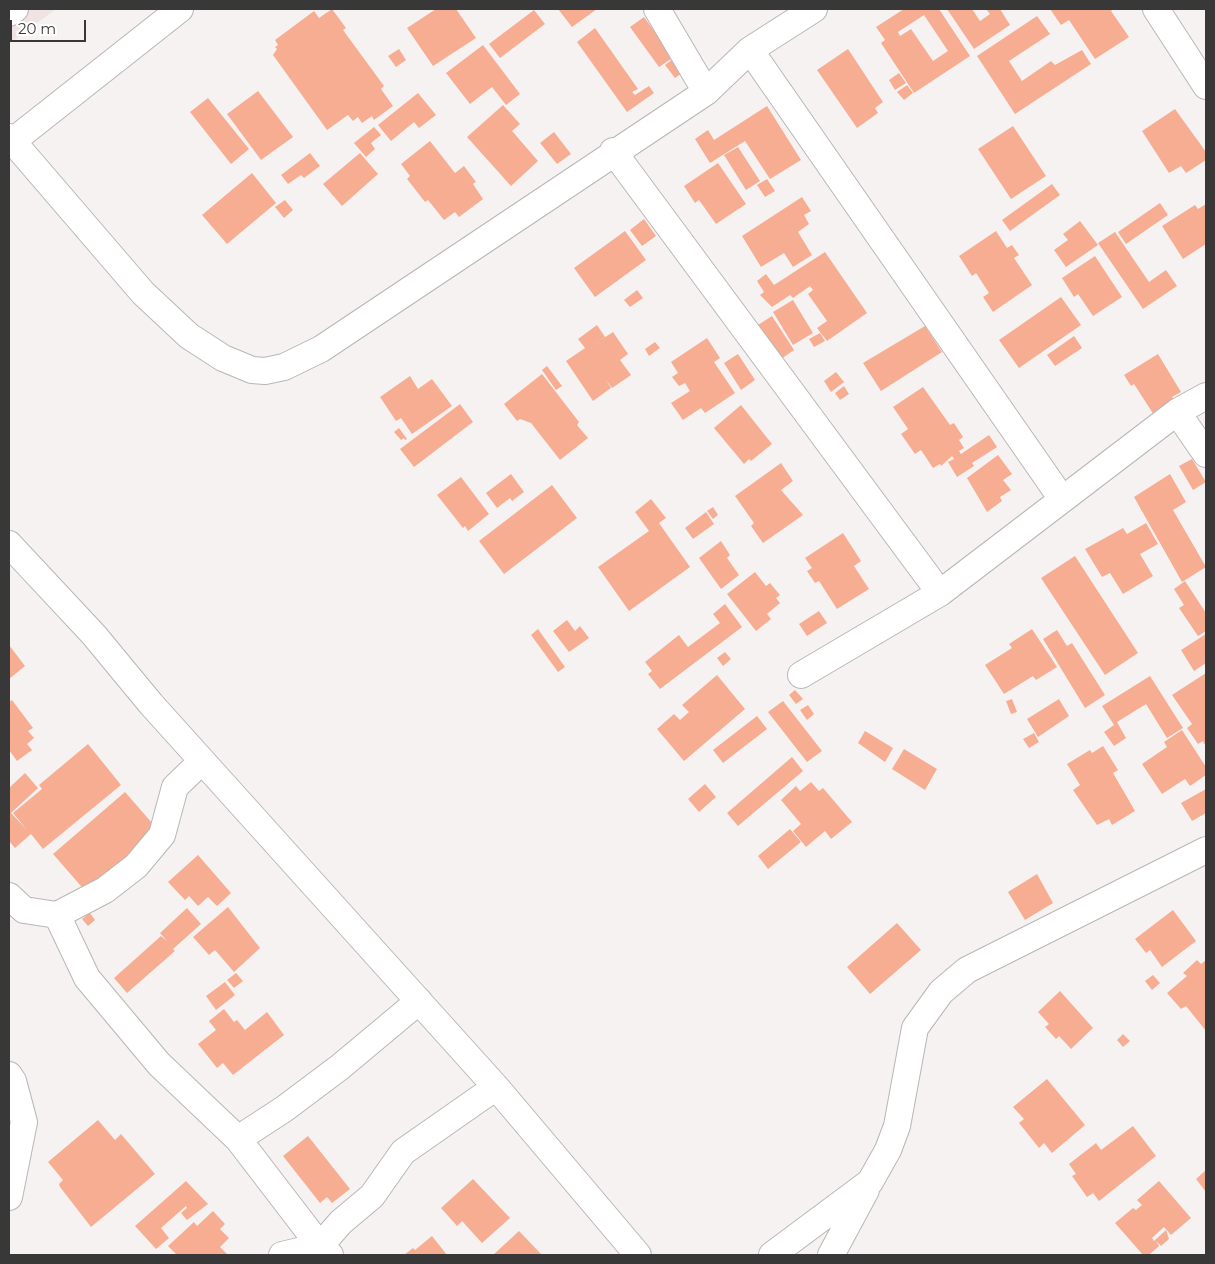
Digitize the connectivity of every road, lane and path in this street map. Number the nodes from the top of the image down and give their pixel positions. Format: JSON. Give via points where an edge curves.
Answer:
{"nodes":[{"id":1,"x":15,"y":9,"type":"edge"},
{"id":2,"x":180,"y":9,"type":"edge"},
{"id":3,"x":657,"y":9,"type":"edge"},
{"id":4,"x":814,"y":9,"type":"edge"},
{"id":5,"x":1156,"y":9,"type":"edge"},
{"id":6,"x":9,"y":13,"type":"edge"},
{"id":7,"x":750,"y":50,"type":"junction"},
{"id":8,"x":1206,"y":86,"type":"edge"},
{"id":9,"x":706,"y":92,"type":"junction"},
{"id":10,"x":10,"y":141,"type":"edge"},
{"id":11,"x":613,"y":151,"type":"junction"},
{"id":12,"x":1206,"y":396,"type":"edge"},
{"id":13,"x":1177,"y":412,"type":"junction"},
{"id":14,"x":1206,"y":454,"type":"edge"},
{"id":15,"x":1062,"y":499,"type":"junction"},
{"id":16,"x":9,"y":544,"type":"edge"},
{"id":17,"x":940,"y":593,"type":"junction"},
{"id":18,"x":801,"y":675,"type":"dead end"},
{"id":19,"x":202,"y":761,"type":"junction"},
{"id":20,"x":1204,"y":855,"type":"edge"},
{"id":21,"x":9,"y":896,"type":"edge"},
{"id":22,"x":57,"y":915,"type":"junction"},
{"id":23,"x":419,"y":1001,"type":"junction"},
{"id":24,"x":9,"y":1075,"type":"edge"},
{"id":25,"x":496,"y":1087,"type":"junction"},
{"id":26,"x":238,"y":1139,"type":"junction"},
{"id":27,"x":870,"y":1182,"type":"junction"},
{"id":28,"x":9,"y":1197,"type":"edge"},
{"id":29,"x":325,"y":1251,"type":"edge"},
{"id":30,"x":282,"y":1255,"type":"edge"},
{"id":31,"x":638,"y":1255,"type":"edge"},
{"id":32,"x":772,"y":1255,"type":"edge"},
{"id":33,"x":831,"y":1255,"type":"edge"}],
"edges":[{"from":1,"to":6,"type":"street"},
{"from":2,"to":10,"type":"street"},
{"from":3,"to":9,"type":"street"},
{"from":4,"to":7,"type":"street"},
{"from":5,"to":8,"type":"street"},
{"from":7,"to":9,"type":"street"},
{"from":7,"to":15,"type":"street"},
{"from":9,"to":11,"type":"street"},
{"from":10,"to":11,"type":"street","via":[[143,293],[189,336],[223,358],[252,370],[265,371],[284,367],[321,349]]},
{"from":11,"to":17,"type":"street"},
{"from":12,"to":13,"type":"street"},
{"from":13,"to":14,"type":"street"},
{"from":13,"to":15,"type":"street"},
{"from":15,"to":17,"type":"street"},
{"from":16,"to":19,"type":"street","via":[[94,635]]},
{"from":17,"to":18,"type":"street"},
{"from":19,"to":22,"type":"street","via":[[175,787],[162,836],[136,866],[105,890]]},
{"from":19,"to":23,"type":"street"},
{"from":20,"to":27,"type":"street","via":[[967,970],[941,992],[915,1028],[897,1126]]},
{"from":21,"to":22,"type":"street","via":[[24,910]]},
{"from":22,"to":26,"type":"street","via":[[87,978],[159,1064]]},
{"from":23,"to":25,"type":"street"},
{"from":23,"to":26,"type":"street","via":[[340,1067]]},
{"from":24,"to":28,"type":"street","via":[[24,1122]]},
{"from":25,"to":29,"type":"street","via":[[403,1152],[372,1196],[341,1222]]},
{"from":25,"to":31,"type":"street"},
{"from":26,"to":29,"type":"street"},
{"from":27,"to":32,"type":"street"},
{"from":27,"to":33,"type":"street"},
{"from":29,"to":30,"type":"street"}]}
